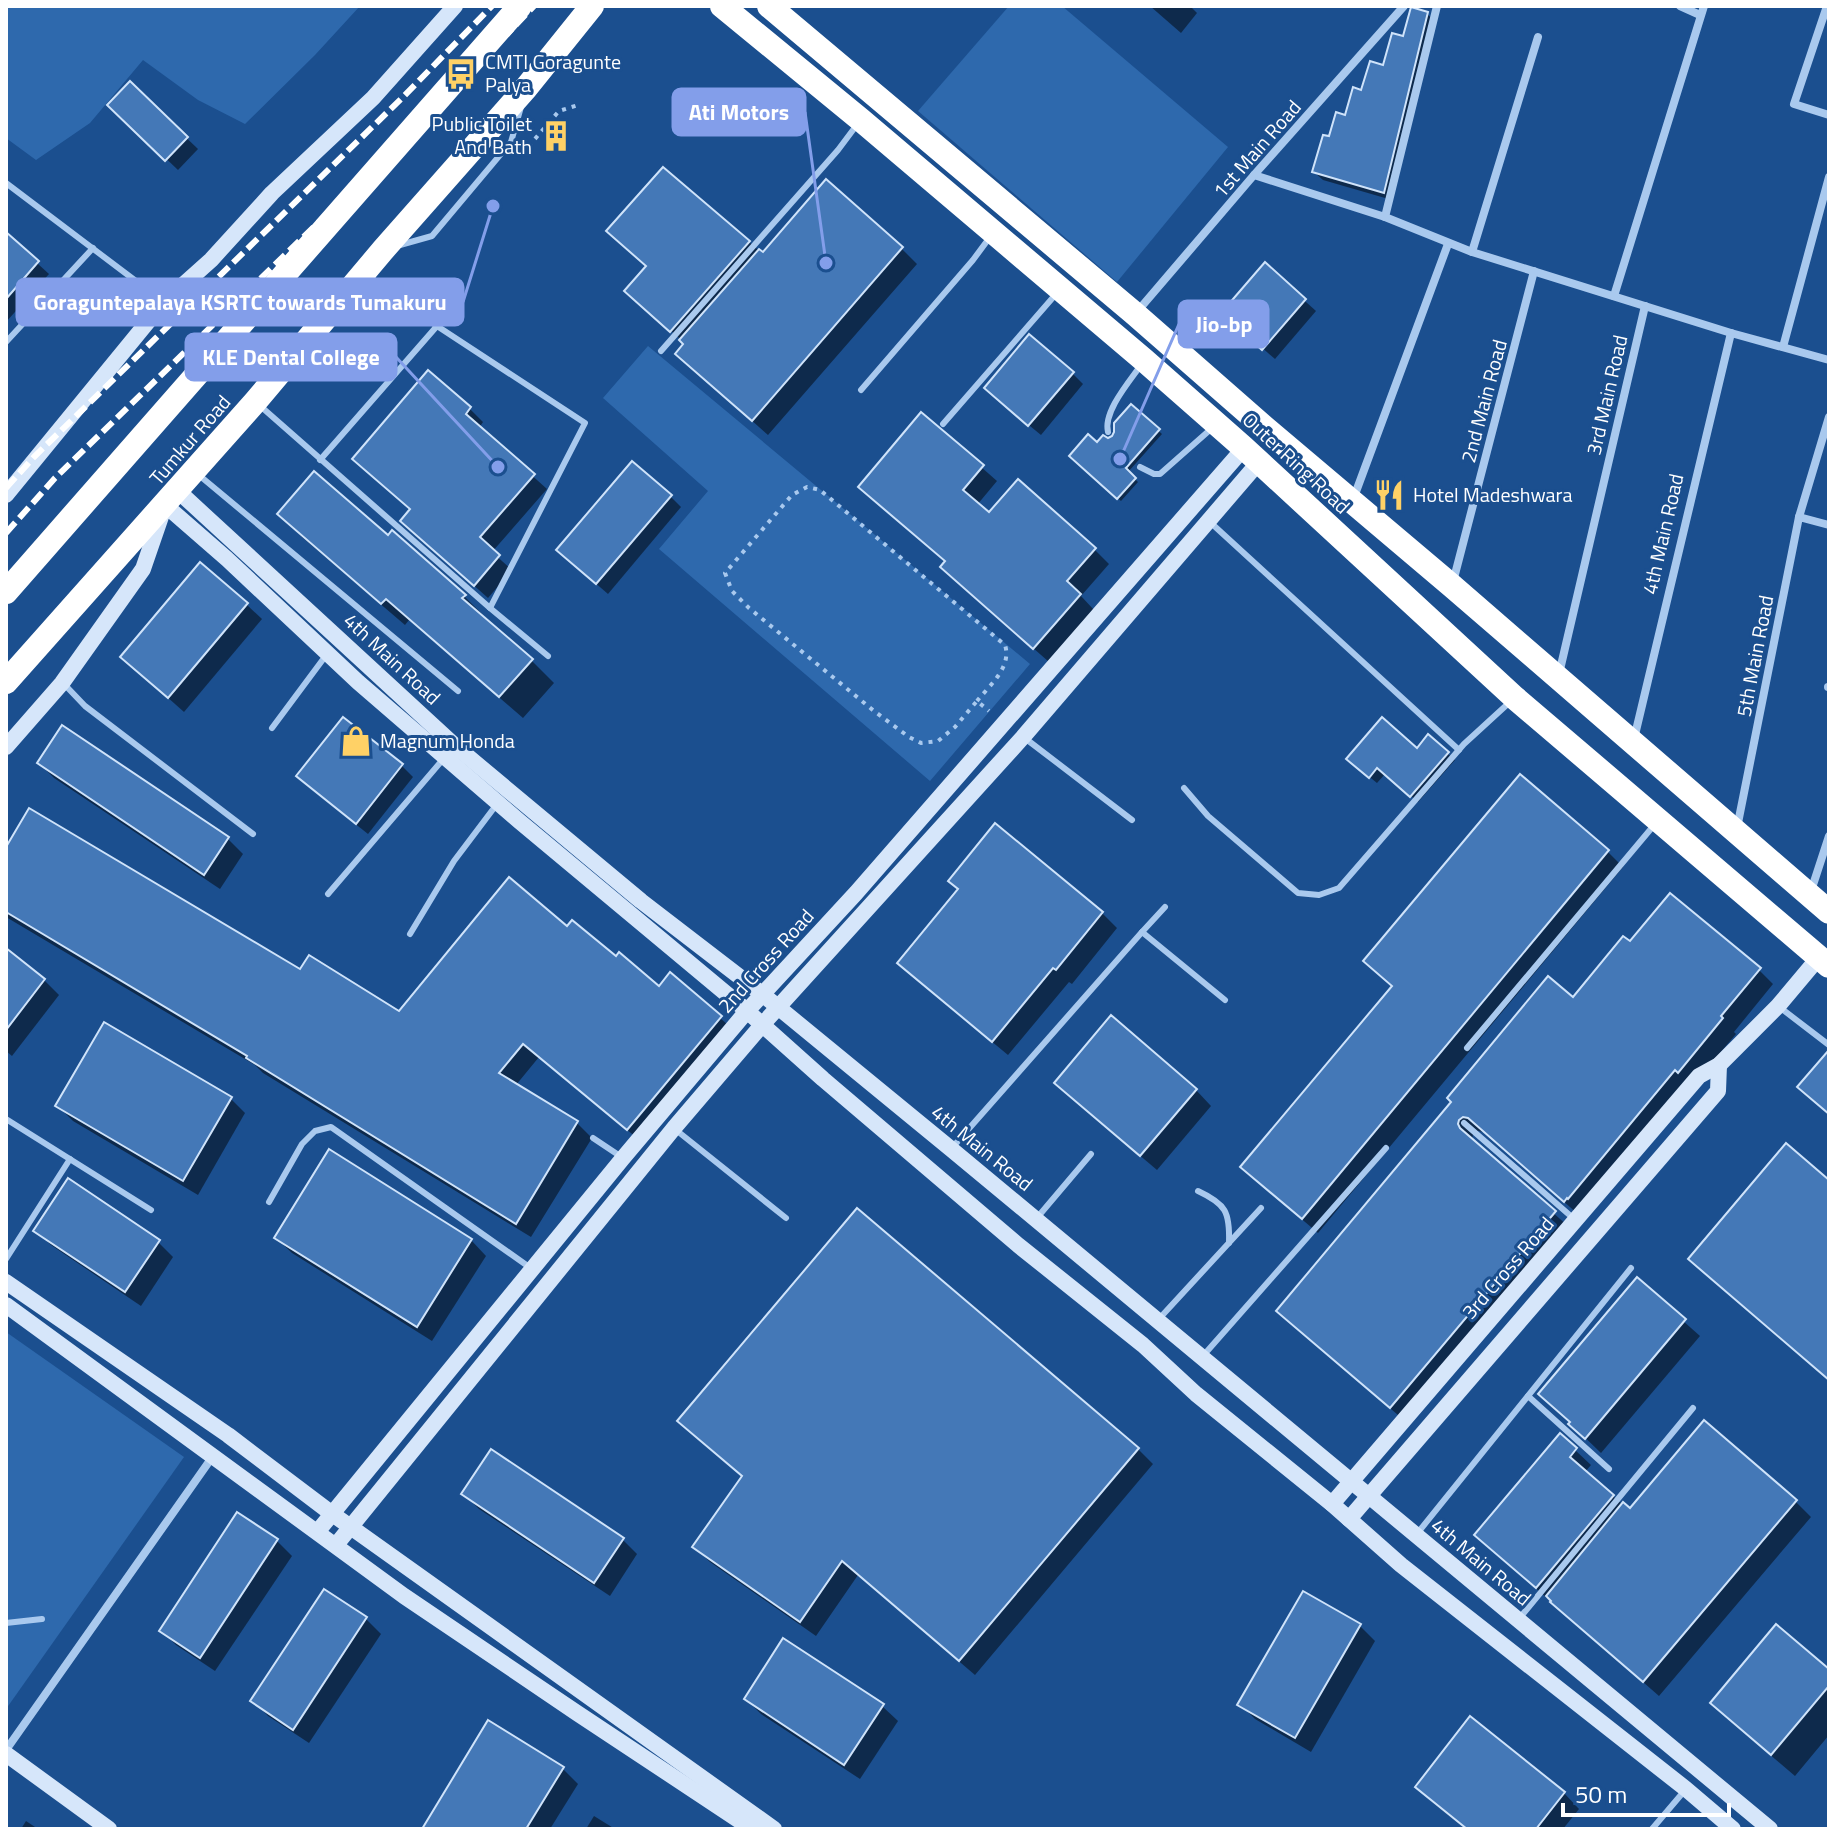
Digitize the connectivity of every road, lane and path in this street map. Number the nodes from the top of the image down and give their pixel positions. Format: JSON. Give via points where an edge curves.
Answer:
{"nodes":[{"id":1,"x":455,"y":6,"type":"edge"},
{"id":2,"x":520,"y":6,"type":"edge"},
{"id":3,"x":592,"y":6,"type":"edge"},
{"id":4,"x":722,"y":6,"type":"edge"},
{"id":5,"x":769,"y":6,"type":"edge"},
{"id":6,"x":1404,"y":6,"type":"edge"},
{"id":7,"x":1437,"y":6,"type":"edge"},
{"id":8,"x":1680,"y":6,"type":"edge"},
{"id":9,"x":1827,"y":6,"type":"edge"},
{"id":10,"x":1702,"y":10,"type":"edge"},
{"id":11,"x":1826,"y":18,"type":"edge"},
{"id":12,"x":1538,"y":37,"type":"dead end"},
{"id":13,"x":1829,"y":115,"type":"edge"},
{"id":14,"x":861,"y":120,"type":"junction"},
{"id":15,"x":1254,"y":175,"type":"junction"},
{"id":16,"x":1829,"y":177,"type":"edge"},
{"id":17,"x":6,"y":183,"type":"edge"},
{"id":18,"x":1385,"y":217,"type":"junction"},
{"id":19,"x":994,"y":232,"type":"junction"},
{"id":20,"x":1448,"y":244,"type":"junction"},
{"id":21,"x":93,"y":248,"type":"junction"},
{"id":22,"x":1472,"y":252,"type":"junction"},
{"id":23,"x":1534,"y":271,"type":"junction"},
{"id":24,"x":364,"y":273,"type":"junction"},
{"id":25,"x":1061,"y":288,"type":"junction"},
{"id":26,"x":1614,"y":296,"type":"junction"},
{"id":27,"x":164,"y":302,"type":"junction"},
{"id":28,"x":1645,"y":306,"type":"junction"},
{"id":29,"x":1135,"y":314,"type":"junction"},
{"id":30,"x":437,"y":326,"type":"junction"},
{"id":31,"x":1731,"y":333,"type":"junction"},
{"id":32,"x":6,"y":342,"type":"edge"},
{"id":33,"x":1783,"y":347,"type":"junction"},
{"id":34,"x":661,"y":351,"type":"dead end"},
{"id":35,"x":1144,"y":360,"type":"junction"},
{"id":36,"x":1829,"y":360,"type":"edge"},
{"id":37,"x":861,"y":390,"type":"dead end"},
{"id":38,"x":255,"y":402,"type":"junction"},
{"id":39,"x":1829,"y":417,"type":"edge"},
{"id":40,"x":1217,"y":423,"type":"junction"},
{"id":41,"x":943,"y":424,"type":"dead end"},
{"id":42,"x":1108,"y":432,"type":"dead end"},
{"id":43,"x":1252,"y":455,"type":"junction"},
{"id":44,"x":320,"y":460,"type":"junction"},
{"id":45,"x":1140,"y":467,"type":"dead end"},
{"id":46,"x":194,"y":471,"type":"junction"},
{"id":47,"x":6,"y":495,"type":"edge"},
{"id":48,"x":171,"y":497,"type":"junction"},
{"id":49,"x":1352,"y":501,"type":"junction"},
{"id":50,"x":1799,"y":517,"type":"junction"},
{"id":51,"x":1208,"y":520,"type":"junction"},
{"id":52,"x":1829,"y":525,"type":"edge"},
{"id":53,"x":1452,"y":586,"type":"junction"},
{"id":54,"x":6,"y":592,"type":"edge"},
{"id":55,"x":490,"y":608,"type":"junction"},
{"id":56,"x":328,"y":653,"type":"junction"},
{"id":57,"x":548,"y":656,"type":"dead end"},
{"id":58,"x":1558,"y":679,"type":"junction"},
{"id":59,"x":6,"y":682,"type":"edge"},
{"id":60,"x":62,"y":683,"type":"junction"},
{"id":61,"x":458,"y":691,"type":"dead end"},
{"id":62,"x":1515,"y":698,"type":"junction"},
{"id":63,"x":977,"y":701,"type":"junction"},
{"id":64,"x":1004,"y":723,"type":"junction"},
{"id":65,"x":272,"y":728,"type":"dead end"},
{"id":66,"x":1023,"y":737,"type":"junction"},
{"id":67,"x":1633,"y":744,"type":"junction"},
{"id":68,"x":6,"y":747,"type":"edge"},
{"id":69,"x":1459,"y":750,"type":"junction"},
{"id":70,"x":445,"y":757,"type":"junction"},
{"id":71,"x":1184,"y":788,"type":"dead end"},
{"id":72,"x":498,"y":803,"type":"junction"},
{"id":73,"x":1132,"y":820,"type":"dead end"},
{"id":74,"x":1658,"y":820,"type":"junction"},
{"id":75,"x":1736,"y":833,"type":"junction"},
{"id":76,"x":253,"y":834,"type":"dead end"},
{"id":77,"x":1829,"y":836,"type":"edge"},
{"id":78,"x":328,"y":894,"type":"dead end"},
{"id":79,"x":1810,"y":895,"type":"junction"},
{"id":80,"x":1165,"y":907,"type":"dead end"},
{"id":81,"x":1829,"y":912,"type":"edge"},
{"id":82,"x":1142,"y":932,"type":"junction"},
{"id":83,"x":410,"y":934,"type":"dead end"},
{"id":84,"x":1824,"y":961,"type":"edge"},
{"id":85,"x":762,"y":994,"type":"junction"},
{"id":86,"x":1225,"y":1000,"type":"dead end"},
{"id":87,"x":1778,"y":1006,"type":"junction"},
{"id":88,"x":777,"y":1008,"type":"junction"},
{"id":89,"x":747,"y":1011,"type":"junction"},
{"id":90,"x":762,"y":1025,"type":"junction"},
{"id":91,"x":1829,"y":1045,"type":"edge"},
{"id":92,"x":1467,"y":1048,"type":"dead end"},
{"id":93,"x":1719,"y":1065,"type":"junction"},
{"id":94,"x":6,"y":1119,"type":"edge"},
{"id":95,"x":1464,"y":1123,"type":"dead end"},
{"id":96,"x":674,"y":1128,"type":"junction"},
{"id":97,"x":593,"y":1138,"type":"dead end"},
{"id":98,"x":1386,"y":1148,"type":"dead end"},
{"id":99,"x":951,"y":1149,"type":"junction"},
{"id":100,"x":1091,"y":1154,"type":"dead end"},
{"id":101,"x":623,"y":1158,"type":"junction"},
{"id":102,"x":70,"y":1159,"type":"junction"},
{"id":103,"x":1198,"y":1191,"type":"dead end"},
{"id":104,"x":269,"y":1202,"type":"dead end"},
{"id":105,"x":1261,"y":1208,"type":"dead end"},
{"id":106,"x":151,"y":1210,"type":"dead end"},
{"id":107,"x":786,"y":1218,"type":"dead end"},
{"id":108,"x":1036,"y":1219,"type":"junction"},
{"id":109,"x":1575,"y":1220,"type":"junction"},
{"id":110,"x":1229,"y":1243,"type":"junction"},
{"id":111,"x":6,"y":1259,"type":"edge"},
{"id":112,"x":1631,"y":1268,"type":"dead end"},
{"id":113,"x":532,"y":1269,"type":"junction"},
{"id":114,"x":6,"y":1282,"type":"edge"},
{"id":115,"x":6,"y":1305,"type":"edge"},
{"id":116,"x":1158,"y":1320,"type":"junction"},
{"id":117,"x":1202,"y":1357,"type":"junction"},
{"id":118,"x":1528,"y":1396,"type":"junction"},
{"id":119,"x":1693,"y":1408,"type":"dead end"},
{"id":120,"x":213,"y":1456,"type":"junction"},
{"id":121,"x":1609,"y":1469,"type":"dead end"},
{"id":122,"x":1352,"y":1481,"type":"junction"},
{"id":123,"x":1369,"y":1495,"type":"junction"},
{"id":124,"x":1332,"y":1504,"type":"junction"},
{"id":125,"x":331,"y":1513,"type":"junction"},
{"id":126,"x":1349,"y":1519,"type":"junction"},
{"id":127,"x":351,"y":1527,"type":"junction"},
{"id":128,"x":318,"y":1531,"type":"junction"},
{"id":129,"x":1416,"y":1535,"type":"junction"},
{"id":130,"x":336,"y":1545,"type":"junction"},
{"id":131,"x":42,"y":1619,"type":"dead end"},
{"id":132,"x":1518,"y":1620,"type":"junction"},
{"id":133,"x":6,"y":1623,"type":"edge"},
{"id":134,"x":6,"y":1752,"type":"edge"},
{"id":135,"x":1686,"y":1789,"type":"junction"},
{"id":136,"x":109,"y":1829,"type":"edge"},
{"id":137,"x":752,"y":1829,"type":"edge"},
{"id":138,"x":774,"y":1829,"type":"edge"},
{"id":139,"x":1652,"y":1829,"type":"edge"},
{"id":140,"x":1733,"y":1829,"type":"edge"},
{"id":141,"x":1770,"y":1829,"type":"edge"}],
"edges":[{"from":1,"to":27,"type":"street","via":[[373,98]]},
{"from":2,"to":54,"type":"highway"},
{"from":3,"to":24,"type":"highway","name":"Tumkur Road"},
{"from":4,"to":14,"type":"highway","name":"Outer Ring Road"},
{"from":5,"to":29,"type":"highway","name":"Outer Ring Road"},
{"from":6,"to":15,"type":"street","name":"1st Main Road"},
{"from":7,"to":18,"type":"street"},
{"from":8,"to":10,"type":"street"},
{"from":9,"to":11,"type":"street"},
{"from":10,"to":26,"type":"street"},
{"from":11,"to":13,"type":"street","via":[[1794,104]]},
{"from":12,"to":22,"type":"street"},
{"from":14,"to":19,"type":"highway","name":"Outer Ring Road"},
{"from":14,"to":34,"type":"lane"},
{"from":15,"to":18,"type":"street"},
{"from":15,"to":29,"type":"street","name":"1st Main Road"},
{"from":16,"to":33,"type":"street"},
{"from":17,"to":21,"type":"lane"},
{"from":18,"to":20,"type":"street"},
{"from":19,"to":25,"type":"highway","name":"Outer Ring Road"},
{"from":19,"to":37,"type":"lane"},
{"from":20,"to":22,"type":"street"},
{"from":20,"to":49,"type":"street"},
{"from":21,"to":27,"type":"lane"},
{"from":21,"to":32,"type":"lane"},
{"from":22,"to":23,"type":"street"},
{"from":23,"to":26,"type":"street"},
{"from":23,"to":53,"type":"street","name":"2nd Main Road"},
{"from":24,"to":30,"type":"lane"},
{"from":24,"to":38,"type":"highway","name":"Tumkur Road"},
{"from":25,"to":35,"type":"highway","name":"Outer Ring Road"},
{"from":25,"to":41,"type":"lane"},
{"from":26,"to":28,"type":"street"},
{"from":27,"to":47,"type":"street"},
{"from":28,"to":31,"type":"street"},
{"from":28,"to":58,"type":"street","name":"3rd Main Road"},
{"from":29,"to":49,"type":"highway","name":"Outer Ring Road"},
{"from":30,"to":44,"type":"lane"},
{"from":30,"to":55,"type":"lane","via":[[585,423]]},
{"from":31,"to":33,"type":"street"},
{"from":31,"to":67,"type":"street","name":"4th Main Road"},
{"from":33,"to":36,"type":"street"},
{"from":35,"to":40,"type":"highway","name":"Outer Ring Road"},
{"from":35,"to":42,"type":"lane","via":[[1108,416]]},
{"from":38,"to":44,"type":"lane"},
{"from":38,"to":46,"type":"highway","name":"Tumkur Road"},
{"from":39,"to":50,"type":"street","name":"5th Main Road"},
{"from":40,"to":43,"type":"highway","name":"Outer Ring Road"},
{"from":40,"to":45,"type":"lane","via":[[1160,474]]},
{"from":43,"to":51,"type":"street","name":"2nd Cross Road"},
{"from":43,"to":62,"type":"highway","name":"Outer Ring Road"},
{"from":43,"to":64,"type":"street","name":"2nd Cross Road"},
{"from":44,"to":55,"type":"lane"},
{"from":46,"to":48,"type":"highway","name":"Tumkur Road"},
{"from":46,"to":61,"type":"lane"},
{"from":48,"to":56,"type":"street","via":[[227,559]]},
{"from":48,"to":59,"type":"highway","name":"Tumkur Road"},
{"from":48,"to":60,"type":"street","via":[[143,569]]},
{"from":48,"to":85,"type":"street","name":"4th Main Road","via":[[454,745]]},
{"from":49,"to":53,"type":"highway","name":"Outer Ring Road"},
{"from":50,"to":52,"type":"street"},
{"from":50,"to":75,"type":"street","name":"5th Main Road"},
{"from":51,"to":66,"type":"street","name":"2nd Cross Road"},
{"from":51,"to":69,"type":"lane"},
{"from":53,"to":58,"type":"highway","name":"Outer Ring Road"},
{"from":55,"to":57,"type":"lane"},
{"from":56,"to":65,"type":"lane"},
{"from":56,"to":70,"type":"street"},
{"from":58,"to":67,"type":"highway","name":"Outer Ring Road"},
{"from":60,"to":68,"type":"street"},
{"from":60,"to":76,"type":"lane"},
{"from":62,"to":69,"type":"lane"},
{"from":62,"to":74,"type":"highway","name":"Outer Ring Road"},
{"from":63,"to":63,"type":"path","via":[[938,741],[921,743],[909,737],[749,608],[732,591],[725,573],[792,495],[807,487],[820,490],[1005,645],[1004,667]]},
{"from":63,"to":64,"type":"path"},
{"from":64,"to":85,"type":"street","name":"2nd Cross Road"},
{"from":66,"to":73,"type":"lane"},
{"from":66,"to":88,"type":"street","name":"2nd Cross Road"},
{"from":67,"to":75,"type":"highway","name":"Outer Ring Road"},
{"from":69,"to":71,"type":"lane","via":[[1339,888],[1319,895],[1298,893],[1208,816]]},
{"from":70,"to":72,"type":"street"},
{"from":70,"to":78,"type":"lane"},
{"from":72,"to":83,"type":"lane","via":[[454,861]]},
{"from":72,"to":89,"type":"street"},
{"from":74,"to":84,"type":"highway","name":"Outer Ring Road"},
{"from":74,"to":92,"type":"lane"},
{"from":75,"to":79,"type":"highway","name":"Outer Ring Road"},
{"from":77,"to":79,"type":"street"},
{"from":79,"to":81,"type":"highway","name":"Outer Ring Road"},
{"from":80,"to":82,"type":"lane"},
{"from":82,"to":86,"type":"lane"},
{"from":82,"to":99,"type":"lane"},
{"from":84,"to":87,"type":"street","name":"3rd Cross Road"},
{"from":85,"to":88,"type":"street","name":"4th Main Road"},
{"from":85,"to":89,"type":"street","name":"2nd Cross Road"},
{"from":87,"to":91,"type":"lane"},
{"from":87,"to":93,"type":"street","name":"3rd Cross Road"},
{"from":88,"to":90,"type":"street","name":"2nd Cross Road"},
{"from":88,"to":99,"type":"street","name":"4th Main Road"},
{"from":89,"to":90,"type":"street"},
{"from":89,"to":101,"type":"street","name":"2nd Cross Road"},
{"from":90,"to":96,"type":"street","name":"2nd Cross Road"},
{"from":90,"to":124,"type":"street"},
{"from":93,"to":109,"type":"street","name":"3rd Cross Road","via":[[1699,1076]]},
{"from":93,"to":123,"type":"street","via":[[1718,1091]]},
{"from":94,"to":102,"type":"lane"},
{"from":95,"to":109,"type":"lane"},
{"from":96,"to":107,"type":"lane"},
{"from":96,"to":127,"type":"street","name":"2nd Cross Road"},
{"from":97,"to":101,"type":"lane"},
{"from":98,"to":117,"type":"lane"},
{"from":99,"to":108,"type":"street","name":"4th Main Road"},
{"from":100,"to":108,"type":"lane"},
{"from":101,"to":113,"type":"street","name":"2nd Cross Road"},
{"from":102,"to":106,"type":"lane"},
{"from":102,"to":111,"type":"lane"},
{"from":103,"to":110,"type":"lane","via":[[1225,1207]]},
{"from":104,"to":113,"type":"lane","via":[[302,1144],[315,1131],[331,1127]]},
{"from":105,"to":110,"type":"lane"},
{"from":108,"to":116,"type":"street","name":"4th Main Road"},
{"from":109,"to":122,"type":"street","name":"3rd Cross Road"},
{"from":110,"to":116,"type":"lane"},
{"from":112,"to":118,"type":"lane"},
{"from":113,"to":125,"type":"street","name":"2nd Cross Road"},
{"from":114,"to":125,"type":"street"},
{"from":115,"to":120,"type":"street"},
{"from":116,"to":117,"type":"street","name":"4th Main Road"},
{"from":117,"to":122,"type":"street","name":"4th Main Road"},
{"from":118,"to":121,"type":"lane"},
{"from":118,"to":129,"type":"lane"},
{"from":119,"to":132,"type":"lane"},
{"from":120,"to":128,"type":"street"},
{"from":120,"to":134,"type":"street"},
{"from":122,"to":123,"type":"street","name":"4th Main Road"},
{"from":122,"to":124,"type":"street","name":"3rd Cross Road"},
{"from":123,"to":126,"type":"street"},
{"from":123,"to":129,"type":"street","name":"4th Main Road"},
{"from":124,"to":126,"type":"street"},
{"from":125,"to":127,"type":"street"},
{"from":125,"to":128,"type":"street","name":"2nd Cross Road"},
{"from":126,"to":135,"type":"street"},
{"from":127,"to":130,"type":"street","name":"2nd Cross Road"},
{"from":127,"to":138,"type":"street"},
{"from":128,"to":130,"type":"street"},
{"from":129,"to":132,"type":"street","name":"4th Main Road"},
{"from":130,"to":137,"type":"street"},
{"from":131,"to":133,"type":"lane"},
{"from":132,"to":141,"type":"street","name":"4th Main Road"},
{"from":134,"to":136,"type":"street"},
{"from":135,"to":139,"type":"lane"},
{"from":135,"to":140,"type":"street"}]}
